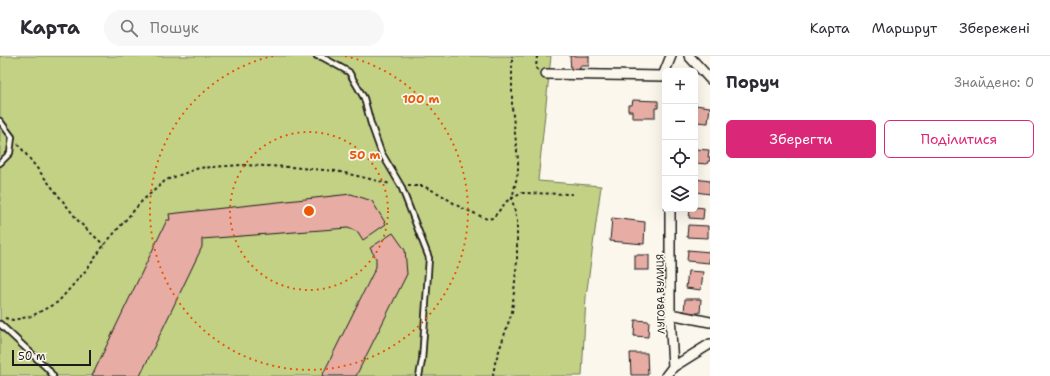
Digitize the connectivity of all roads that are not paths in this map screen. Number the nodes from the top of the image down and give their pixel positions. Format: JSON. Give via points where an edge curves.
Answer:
{"nodes":[{"id":1,"x":316,"y":56,"type":"edge"},
{"id":2,"x":671,"y":56,"type":"edge"},
{"id":3,"x":689,"y":56,"type":"edge"},
{"id":4,"x":670,"y":68,"type":"edge"},
{"id":5,"x":546,"y":74,"type":"dead end"},
{"id":6,"x":710,"y":79,"type":"edge"},
{"id":7,"x":0,"y":121,"type":"edge"},
{"id":8,"x":0,"y":163,"type":"edge"},
{"id":9,"x":670,"y":212,"type":"edge"},
{"id":10,"x":670,"y":314,"type":"junction"},
{"id":11,"x":710,"y":322,"type":"edge"},
{"id":12,"x":0,"y":324,"type":"edge"},
{"id":13,"x":710,"y":344,"type":"edge"},
{"id":14,"x":673,"y":367,"type":"junction"},
{"id":15,"x":53,"y":376,"type":"edge"},
{"id":16,"x":419,"y":376,"type":"edge"},
{"id":17,"x":666,"y":376,"type":"edge"}],
"edges":[{"from":1,"to":16,"type":"lane","via":[[349,72],[364,98],[381,152],[401,186],[429,258]]},
{"from":2,"to":4,"type":"street"},
{"from":2,"to":5,"type":"street","via":[[663,76]]},
{"from":3,"to":6,"type":"street"},
{"from":7,"to":8,"type":"lane","via":[[12,138],[10,152]]},
{"from":9,"to":10,"type":"street","name":"ЛУГОВА ВУЛИЦЯ"},
{"from":10,"to":11,"type":"street"},
{"from":10,"to":14,"type":"street","name":"ЛУГОВА ВУЛИЦЯ"},
{"from":12,"to":15,"type":"lane"},
{"from":13,"to":14,"type":"street"},
{"from":14,"to":17,"type":"street"}]}
